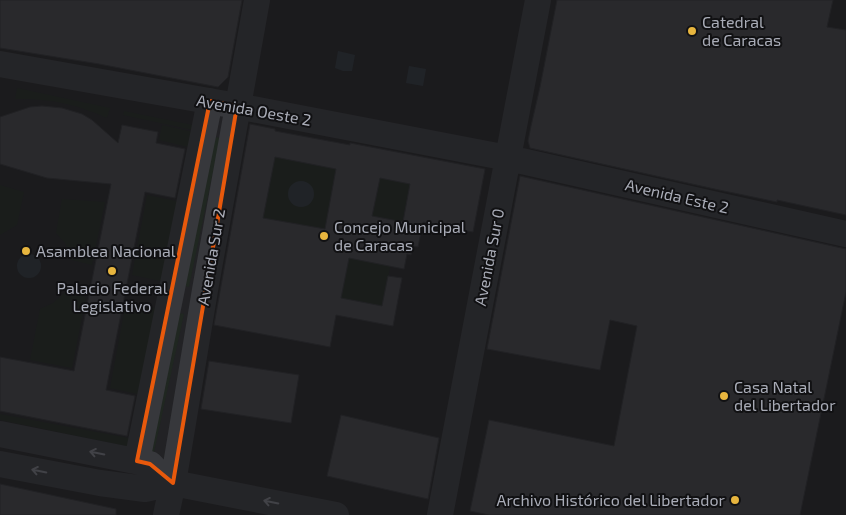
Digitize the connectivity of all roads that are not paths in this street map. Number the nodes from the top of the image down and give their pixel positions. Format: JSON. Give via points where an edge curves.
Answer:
{"nodes":[{"id":1,"x":257,"y":0,"type":"edge"},
{"id":2,"x":538,"y":0,"type":"edge"},
{"id":3,"x":0,"y":64,"type":"edge"},
{"id":4,"x":210,"y":101,"type":"junction"},
{"id":5,"x":237,"y":106,"type":"junction"},
{"id":6,"x":508,"y":158,"type":"junction"},
{"id":7,"x":846,"y":234,"type":"edge"},
{"id":8,"x":0,"y":434,"type":"edge"},
{"id":9,"x":137,"y":461,"type":"junction"},
{"id":10,"x":0,"y":464,"type":"edge"},
{"id":11,"x":173,"y":483,"type":"junction"},
{"id":12,"x":167,"y":515,"type":"edge"},
{"id":13,"x":336,"y":515,"type":"edge"},
{"id":14,"x":440,"y":515,"type":"edge"}],
"edges":[{"from":1,"to":5,"type":"street","name":"Avenida Sur 2"},
{"from":2,"to":6,"type":"street","name":"Avenida Sur 0"},
{"from":3,"to":4,"type":"street","name":"Avenida Oeste 2"},
{"from":4,"to":5,"type":"street","name":"Avenida Oeste 2"},
{"from":4,"to":9,"type":"street"},
{"from":5,"to":6,"type":"street","name":"Avenida Oeste 2"},
{"from":5,"to":11,"type":"street","name":"Avenida Sur 2"},
{"from":6,"to":7,"type":"street","name":"Avenida Este 2"},
{"from":6,"to":14,"type":"street","name":"Avenida Sur 0"},
{"from":9,"to":8,"type":"street","one_way":true},
{"from":9,"to":11,"type":"street","via":[[150,464]]},
{"from":11,"to":10,"type":"street","one_way":true,"via":[[145,489]]},
{"from":11,"to":12,"type":"street","name":"Avenida Sur 2"},
{"from":13,"to":11,"type":"street","one_way":true}]}
